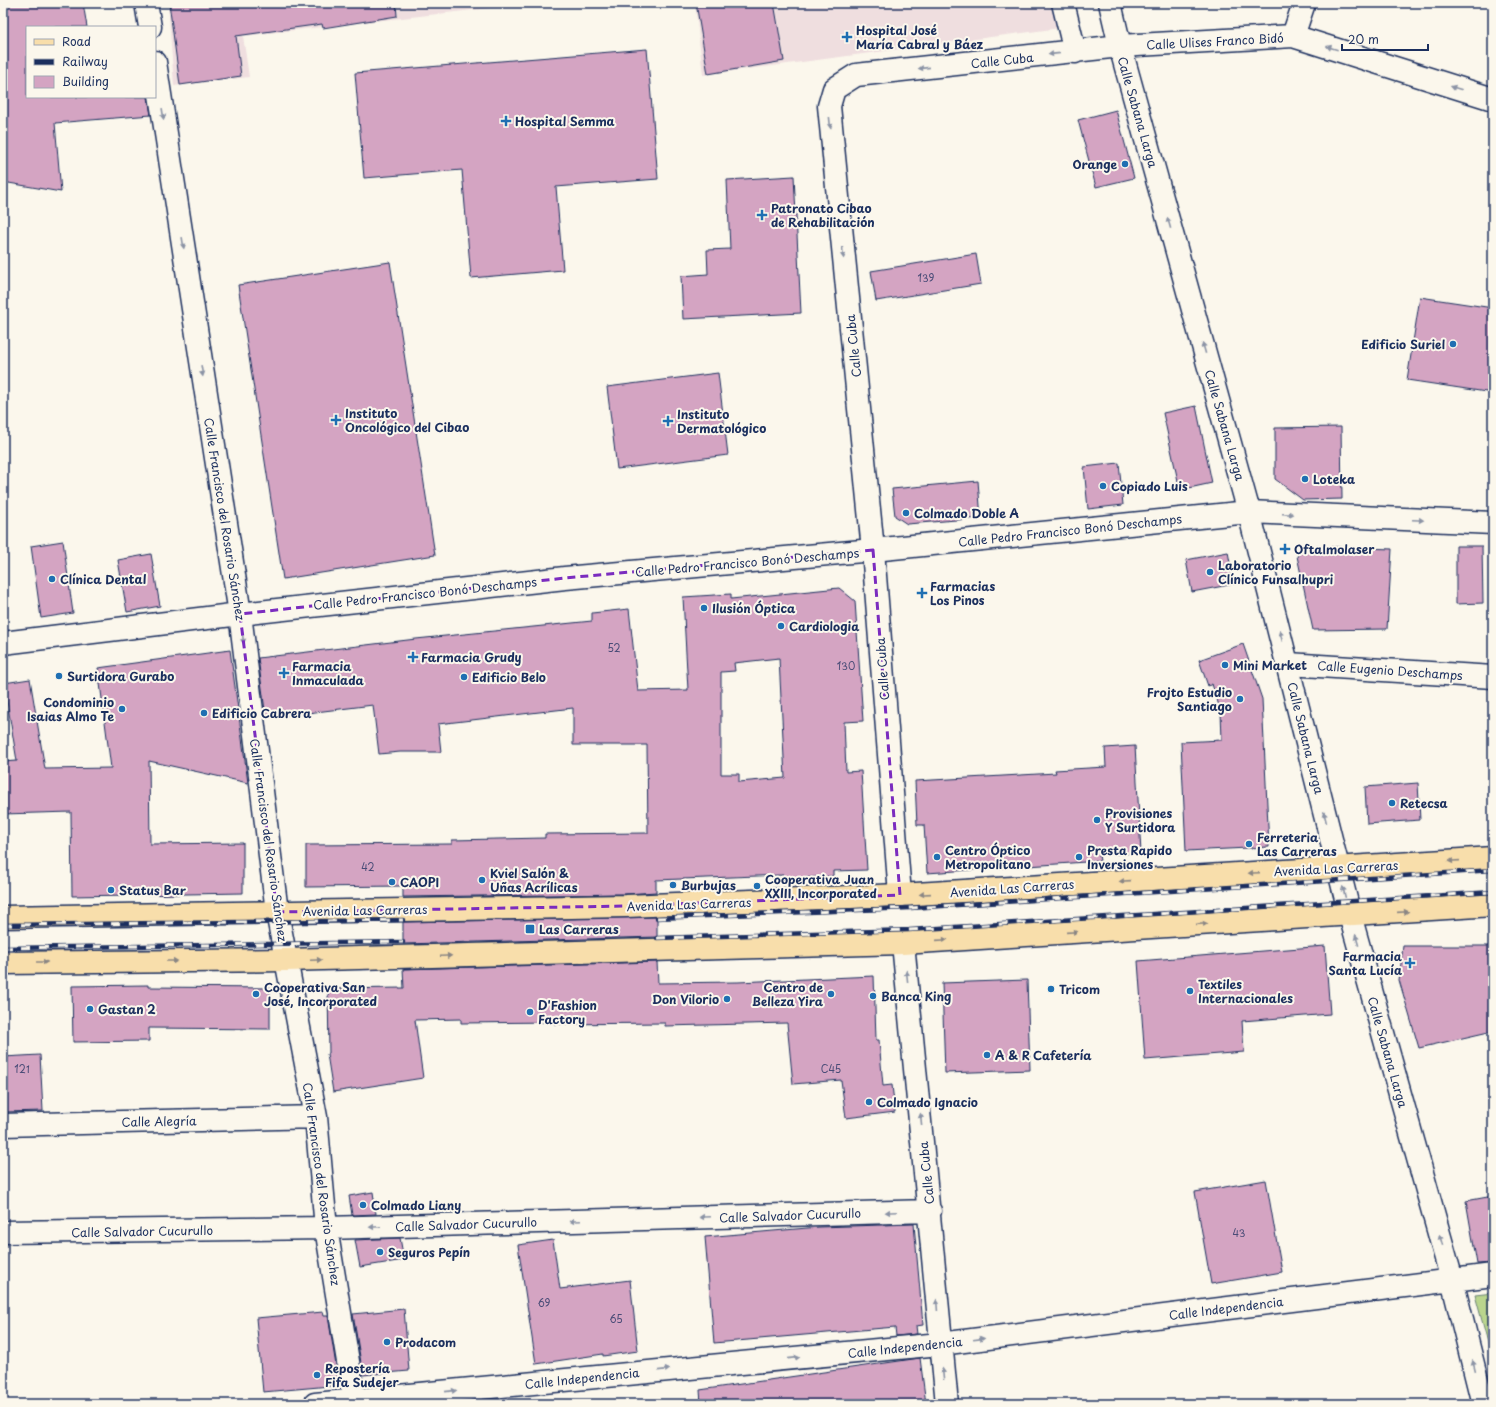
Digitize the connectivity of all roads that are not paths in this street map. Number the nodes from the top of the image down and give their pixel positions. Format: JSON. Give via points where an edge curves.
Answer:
{"nodes":[{"id":1,"x":146,"y":3,"type":"edge"},
{"id":2,"x":1063,"y":3,"type":"edge"},
{"id":3,"x":1110,"y":3,"type":"edge"},
{"id":4,"x":1304,"y":3,"type":"edge"},
{"id":5,"x":150,"y":26,"type":"edge"},
{"id":6,"x":1292,"y":36,"type":"junction"},
{"id":7,"x":1120,"y":46,"type":"junction"},
{"id":8,"x":1075,"y":52,"type":"junction"},
{"id":9,"x":156,"y":68,"type":"edge"},
{"id":10,"x":1493,"y":99,"type":"edge"},
{"id":11,"x":1249,"y":512,"type":"junction"},
{"id":12,"x":1493,"y":523,"type":"edge"},
{"id":13,"x":873,"y":550,"type":"junction"},
{"id":14,"x":240,"y":614,"type":"junction"},
{"id":15,"x":3,"y":643,"type":"edge"},
{"id":16,"x":1288,"y":664,"type":"junction"},
{"id":17,"x":1493,"y":676,"type":"edge"},
{"id":18,"x":1493,"y":858,"type":"edge"},
{"id":19,"x":1338,"y":868,"type":"junction"},
{"id":20,"x":900,"y":896,"type":"junction"},
{"id":21,"x":1493,"y":905,"type":"edge"},
{"id":22,"x":277,"y":912,"type":"junction"},
{"id":23,"x":1350,"y":915,"type":"junction"},
{"id":24,"x":3,"y":917,"type":"edge"},
{"id":25,"x":903,"y":943,"type":"junction"},
{"id":26,"x":286,"y":960,"type":"junction"},
{"id":27,"x":3,"y":963,"type":"edge"},
{"id":28,"x":316,"y":1117,"type":"junction"},
{"id":29,"x":3,"y":1125,"type":"edge"},
{"id":30,"x":930,"y":1211,"type":"junction"},
{"id":31,"x":326,"y":1228,"type":"junction"},
{"id":32,"x":3,"y":1232,"type":"edge"},
{"id":33,"x":1493,"y":1275,"type":"edge"},
{"id":34,"x":1452,"y":1280,"type":"junction"},
{"id":35,"x":940,"y":1344,"type":"junction"},
{"id":36,"x":355,"y":1402,"type":"edge"},
{"id":37,"x":315,"y":1404,"type":"edge"},
{"id":38,"x":947,"y":1404,"type":"edge"},
{"id":39,"x":1483,"y":1404,"type":"edge"}],
"edges":[{"from":1,"to":5,"type":"street"},
{"from":2,"to":8,"type":"street"},
{"from":3,"to":7,"type":"street","name":"Calle Sabana Larga"},
{"from":4,"to":6,"type":"street"},
{"from":6,"to":7,"type":"street","name":"Calle Ulises Franco Bidó"},
{"from":10,"to":6,"type":"street","name":"Calle Ulises Franco Bidó","one_way":true},
{"from":7,"to":8,"type":"street","name":"Calle Cuba"},
{"from":11,"to":7,"type":"street","name":"Calle Sabana Larga","one_way":true},
{"from":8,"to":13,"type":"street","name":"Calle Cuba","one_way":true,"via":[[856,75],[834,89],[829,106]]},
{"from":9,"to":14,"type":"street","name":"Calle Francisco del Rosario Sánchez","one_way":true},
{"from":11,"to":12,"type":"street","name":"Calle Pedro Francisco Bonó Deschamps","one_way":true},
{"from":11,"to":13,"type":"street","name":"Calle Pedro Francisco Bonó Deschamps"},
{"from":16,"to":11,"type":"street","name":"Calle Sabana Larga","one_way":true},
{"from":13,"to":14,"type":"street","name":"Calle Pedro Francisco Bonó Deschamps","via":[[565,578]]},
{"from":13,"to":20,"type":"street","name":"Calle Cuba"},
{"from":14,"to":15,"type":"street","name":"Calle Pedro Francisco Bonó Deschamps"},
{"from":14,"to":22,"type":"street","name":"Calle Francisco del Rosario Sánchez","one_way":true},
{"from":16,"to":17,"type":"street","name":"Calle Eugenio Deschamps"},
{"from":19,"to":16,"type":"street","name":"Calle Sabana Larga","one_way":true},
{"from":18,"to":19,"type":"main road","name":"Avenida Las Carreras","one_way":true},
{"from":19,"to":20,"type":"main road","name":"Avenida Las Carreras","one_way":true},
{"from":23,"to":19,"type":"street","name":"Calle Sabana Larga","one_way":true},
{"from":20,"to":22,"type":"main road","name":"Avenida Las Carreras","via":[[626,906]]},
{"from":23,"to":21,"type":"main road","one_way":true},
{"from":22,"to":24,"type":"main road","name":"Avenida Las Carreras"},
{"from":22,"to":26,"type":"street","name":"Calle Francisco del Rosario Sánchez"},
{"from":25,"to":23,"type":"main road","one_way":true},
{"from":34,"to":23,"type":"street","name":"Calle Sabana Larga","one_way":true},
{"from":26,"to":25,"type":"main road","one_way":true},
{"from":30,"to":25,"type":"street","name":"Calle Cuba","one_way":true},
{"from":27,"to":26,"type":"main road","one_way":true},
{"from":26,"to":28,"type":"street","name":"Calle Francisco del Rosario Sánchez"},
{"from":28,"to":29,"type":"street","name":"Calle Alegría"},
{"from":28,"to":31,"type":"street","name":"Calle Francisco del Rosario Sánchez"},
{"from":30,"to":31,"type":"street","name":"Calle Salvador Cucurullo","one_way":true},
{"from":35,"to":30,"type":"street","name":"Calle Cuba","one_way":true},
{"from":31,"to":32,"type":"street","name":"Calle Salvador Cucurullo"},
{"from":31,"to":36,"type":"street","name":"Calle Francisco del Rosario Sánchez"},
{"from":33,"to":34,"type":"street","name":"Calle Independencia"},
{"from":35,"to":34,"type":"street","name":"Calle Independencia","one_way":true},
{"from":39,"to":34,"type":"street","name":"Calle Sabana Larga","one_way":true},
{"from":36,"to":35,"type":"street","name":"Calle Independencia","one_way":true},
{"from":38,"to":35,"type":"street","name":"Calle Cuba","one_way":true},
{"from":36,"to":37,"type":"street","name":"Calle Independencia"}]}
